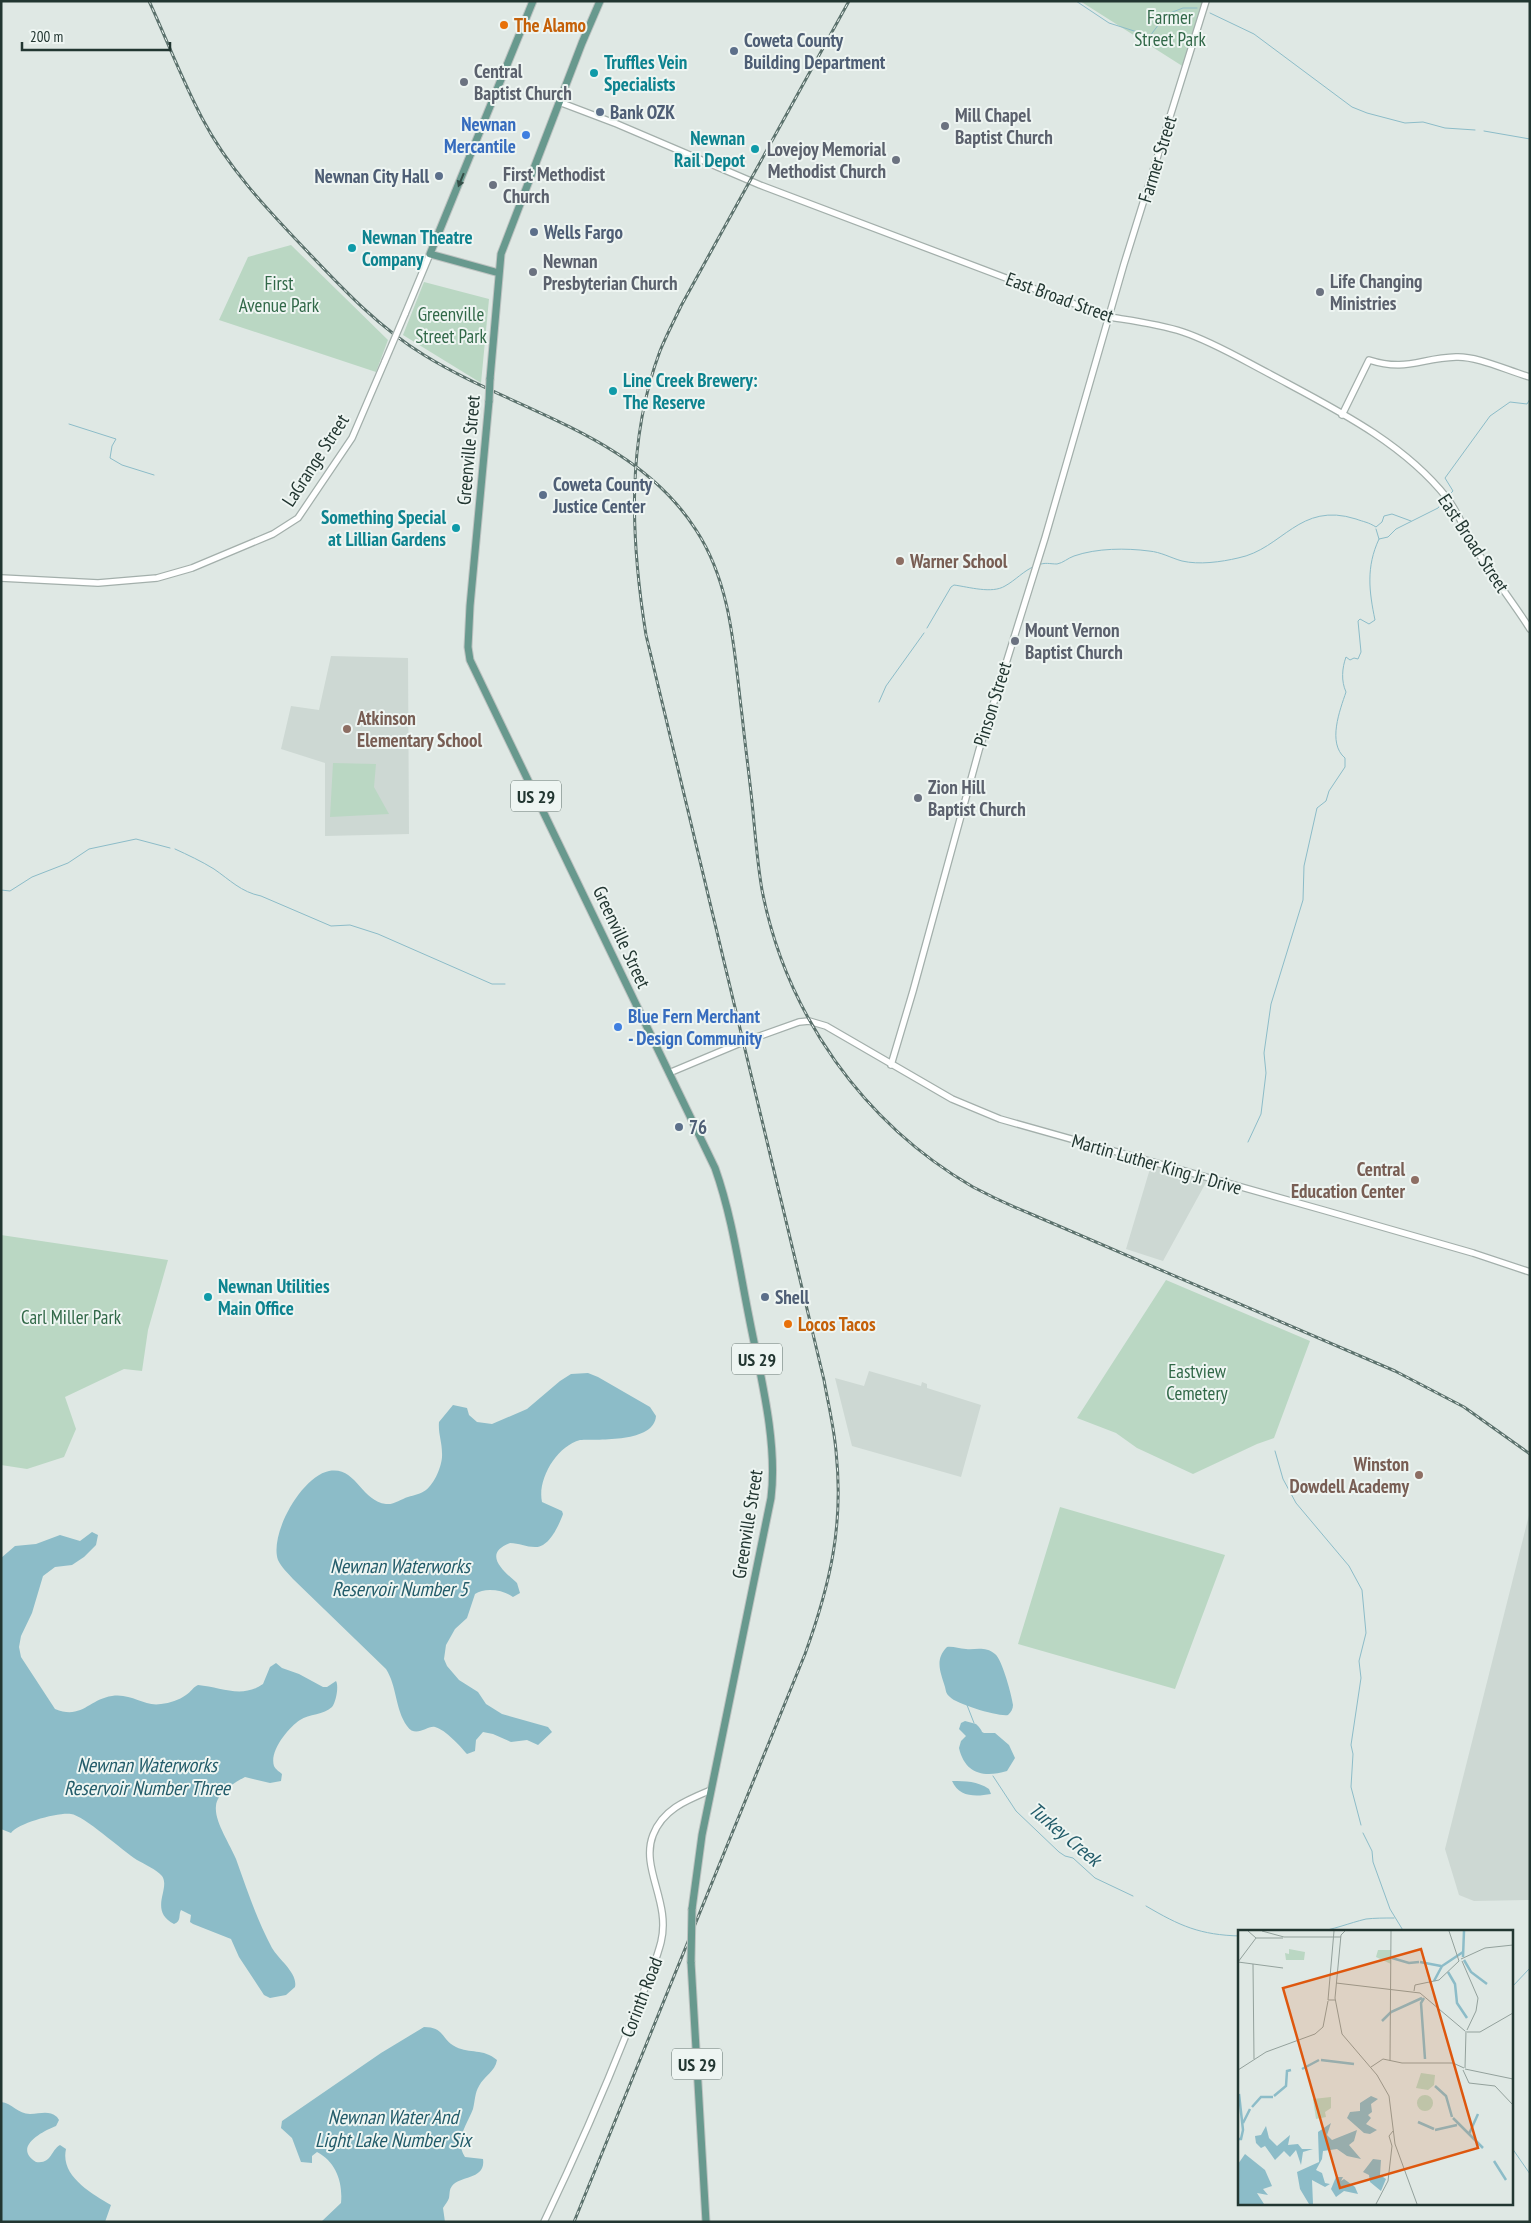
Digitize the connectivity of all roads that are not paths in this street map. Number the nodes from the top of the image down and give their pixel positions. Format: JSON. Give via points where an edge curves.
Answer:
{"nodes":[{"id":1,"x":533,"y":1,"type":"edge"},
{"id":2,"x":600,"y":1,"type":"edge"},
{"id":3,"x":1206,"y":1,"type":"edge"},
{"id":4,"x":559,"y":102,"type":"junction"},
{"id":5,"x":430,"y":254,"type":"junction"},
{"id":6,"x":501,"y":254,"type":"junction"},
{"id":7,"x":490,"y":270,"type":"junction"},
{"id":8,"x":499,"y":273,"type":"junction"},
{"id":9,"x":1109,"y":317,"type":"junction"},
{"id":10,"x":1530,"y":377,"type":"edge"},
{"id":11,"x":1342,"y":415,"type":"junction"},
{"id":12,"x":1,"y":578,"type":"edge"},
{"id":13,"x":1530,"y":629,"type":"edge"},
{"id":14,"x":891,"y":1064,"type":"junction"},
{"id":15,"x":669,"y":1073,"type":"junction"},
{"id":16,"x":1530,"y":1272,"type":"edge"},
{"id":17,"x":711,"y":1790,"type":"junction"},
{"id":18,"x":544,"y":2222,"type":"edge"},
{"id":19,"x":706,"y":2222,"type":"edge"}],
"edges":[{"from":1,"to":5,"type":"main road","name":"LaGrange Street","one_way":true},
{"from":2,"to":4,"type":"main road","number":"US 29"},
{"from":3,"to":9,"type":"street","name":"Farmer Street"},
{"from":4,"to":6,"type":"main road","number":"US 29"},
{"from":4,"to":9,"type":"street","name":"East Broad Street","via":[[760,185]]},
{"from":5,"to":7,"type":"main road"},
{"from":5,"to":12,"type":"street","name":"LaGrange Street","bridge":true,"via":[[352,438],[298,518],[273,534],[192,568],[141,581],[98,583]]},
{"from":6,"to":7,"type":"main road"},
{"from":6,"to":8,"type":"main road","number":"US 29"},
{"from":7,"to":8,"type":"main road"},
{"from":8,"to":15,"type":"main road","name":"Greenville Street","number":"US 29","bridge":true,"via":[[470,606],[470,660]]},
{"from":9,"to":11,"type":"street","name":"East Broad Street","via":[[1184,332],[1221,348]]},
{"from":9,"to":14,"type":"street","name":"Pinson Street","via":[[979,750]]},
{"from":10,"to":11,"type":"street","via":[[1467,358],[1441,358],[1397,366],[1368,360]]},
{"from":11,"to":13,"type":"street","name":"East Broad Street","via":[[1399,450],[1447,498],[1471,541]]},
{"from":14,"to":15,"type":"street","name":"Martin Luther King Jr Drive","via":[[826,1026],[809,1021],[743,1042]]},
{"from":14,"to":16,"type":"street","name":"Martin Luther King Jr Drive","via":[[952,1099],[1000,1119]]},
{"from":15,"to":17,"type":"main road","name":"Greenville Street","number":"US 29","via":[[712,1163],[728,1209],[774,1463],[770,1498]]},
{"from":17,"to":18,"type":"street","name":"Corinth Road","via":[[674,1807],[654,1832],[650,1860],[663,1911],[661,1942],[610,2076]]},
{"from":17,"to":19,"type":"main road","number":"US 29","bridge":true,"via":[[697,1863],[691,1962]]}]}
